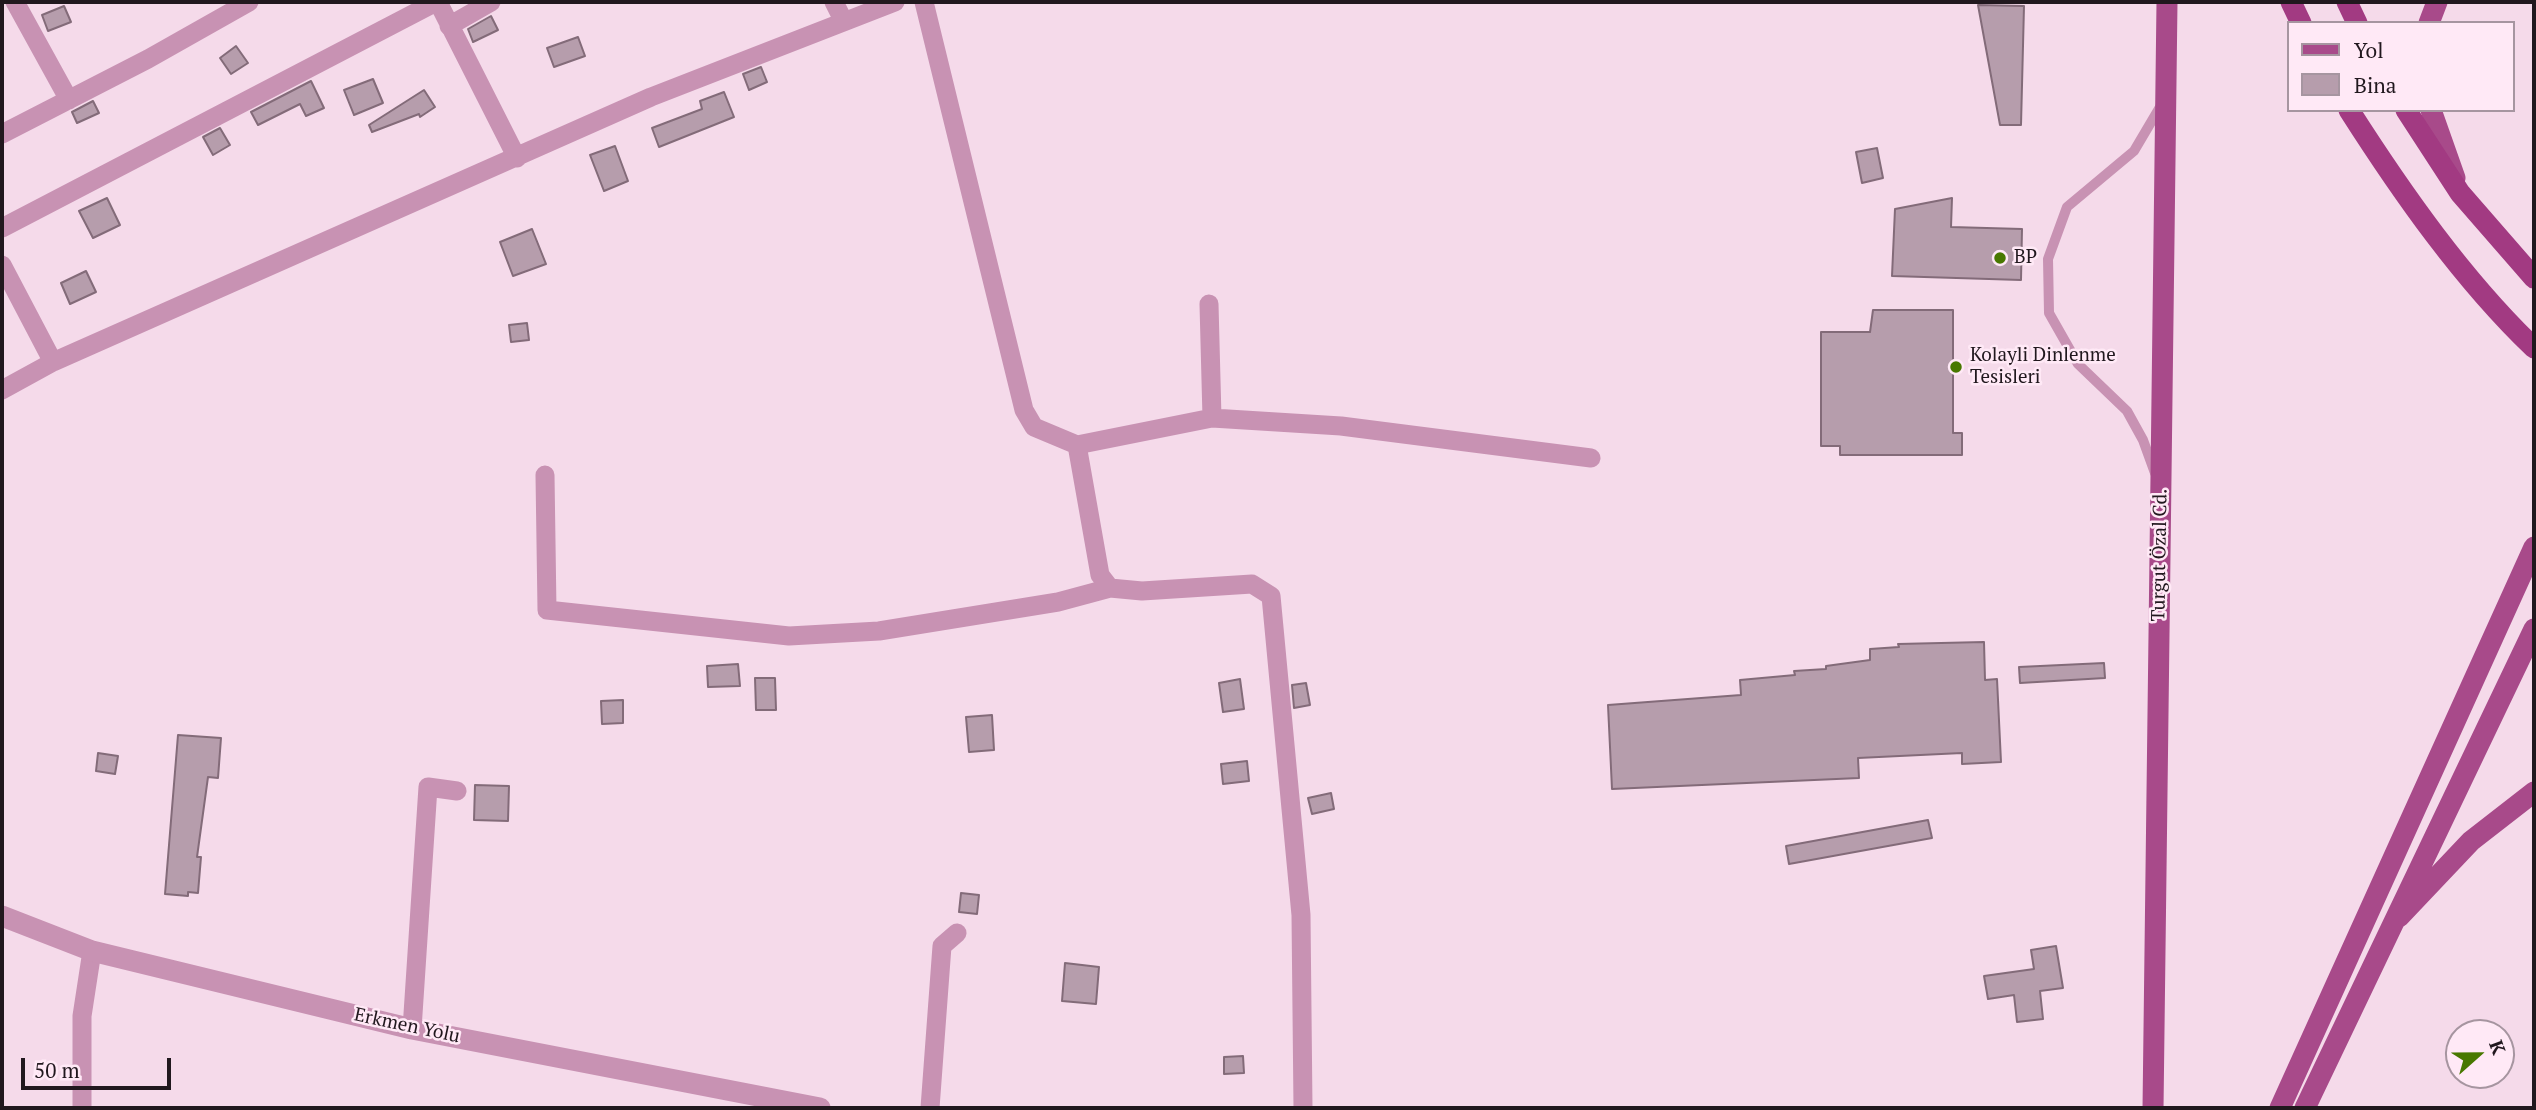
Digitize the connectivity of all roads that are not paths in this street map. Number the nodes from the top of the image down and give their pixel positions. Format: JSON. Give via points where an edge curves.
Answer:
{"nodes":[{"id":1,"x":15,"y":2,"type":"edge"},
{"id":2,"x":249,"y":2,"type":"edge"},
{"id":3,"x":437,"y":2,"type":"edge"},
{"id":4,"x":491,"y":2,"type":"edge"},
{"id":5,"x":834,"y":2,"type":"edge"},
{"id":6,"x":895,"y":2,"type":"edge"},
{"id":7,"x":923,"y":2,"type":"edge"},
{"id":8,"x":2167,"y":2,"type":"edge"},
{"id":9,"x":2291,"y":2,"type":"edge"},
{"id":10,"x":2347,"y":2,"type":"edge"},
{"id":11,"x":2437,"y":2,"type":"edge"},
{"id":12,"x":843,"y":20,"type":"junction"},
{"id":13,"x":2300,"y":21,"type":"edge"},
{"id":14,"x":2356,"y":21,"type":"edge"},
{"id":15,"x":2430,"y":21,"type":"edge"},
{"id":16,"x":449,"y":26,"type":"junction"},
{"id":17,"x":2166,"y":97,"type":"junction"},
{"id":18,"x":69,"y":100,"type":"junction"},
{"id":19,"x":2350,"y":112,"type":"edge"},
{"id":20,"x":2407,"y":112,"type":"edge"},
{"id":21,"x":2432,"y":112,"type":"edge"},
{"id":22,"x":2,"y":134,"type":"edge"},
{"id":23,"x":517,"y":158,"type":"junction"},
{"id":24,"x":2460,"y":193,"type":"junction"},
{"id":25,"x":2,"y":228,"type":"edge"},
{"id":26,"x":2,"y":265,"type":"edge"},
{"id":27,"x":2534,"y":278,"type":"edge"},
{"id":28,"x":1209,"y":304,"type":"dead end"},
{"id":29,"x":2529,"y":343,"type":"edge"},
{"id":30,"x":53,"y":362,"type":"junction"},
{"id":31,"x":2,"y":390,"type":"edge"},
{"id":32,"x":1212,"y":418,"type":"junction"},
{"id":33,"x":1077,"y":445,"type":"junction"},
{"id":34,"x":1591,"y":458,"type":"dead end"},
{"id":35,"x":545,"y":475,"type":"dead end"},
{"id":36,"x":2161,"y":493,"type":"junction"},
{"id":37,"x":2534,"y":547,"type":"edge"},
{"id":38,"x":1110,"y":588,"type":"junction"},
{"id":39,"x":2534,"y":629,"type":"edge"},
{"id":40,"x":457,"y":791,"type":"dead end"},
{"id":41,"x":2534,"y":792,"type":"edge"},
{"id":42,"x":2,"y":916,"type":"edge"},
{"id":43,"x":2390,"y":926,"type":"junction"},
{"id":44,"x":957,"y":933,"type":"dead end"},
{"id":45,"x":92,"y":951,"type":"junction"},
{"id":46,"x":412,"y":1029,"type":"junction"},
{"id":47,"x":82,"y":1108,"type":"edge"},
{"id":48,"x":820,"y":1108,"type":"edge"},
{"id":49,"x":930,"y":1108,"type":"edge"},
{"id":50,"x":1303,"y":1108,"type":"edge"},
{"id":51,"x":2153,"y":1108,"type":"edge"},
{"id":52,"x":2280,"y":1108,"type":"edge"},
{"id":53,"x":2305,"y":1108,"type":"edge"}],
"edges":[{"from":1,"to":18,"type":"street"},
{"from":2,"to":18,"type":"street"},
{"from":3,"to":16,"type":"street"},
{"from":3,"to":25,"type":"street"},
{"from":4,"to":16,"type":"street"},
{"from":5,"to":12,"type":"street"},
{"from":6,"to":12,"type":"street"},
{"from":7,"to":33,"type":"street","via":[[1024,410],[1034,427]]},
{"from":8,"to":17,"type":"main road","name":"Turgut Özal Cd."},
{"from":9,"to":13,"type":"highway"},
{"from":10,"to":14,"type":"highway"},
{"from":11,"to":15,"type":"main road"},
{"from":12,"to":23,"type":"street","via":[[651,97]]},
{"from":16,"to":23,"type":"street"},
{"from":17,"to":36,"type":"main road","name":"Turgut Özal Cd."},
{"from":17,"to":36,"type":"lane","via":[[2134,151],[2067,207],[2048,259],[2049,313],[2078,364],[2127,411],[2143,440]]},
{"from":18,"to":22,"type":"street"},
{"from":19,"to":29,"type":"highway","via":[[2393,180]]},
{"from":20,"to":24,"type":"highway"},
{"from":21,"to":24,"type":"main road"},
{"from":23,"to":30,"type":"street"},
{"from":24,"to":27,"type":"highway"},
{"from":26,"to":30,"type":"street"},
{"from":28,"to":32,"type":"street"},
{"from":30,"to":31,"type":"street"},
{"from":32,"to":33,"type":"street"},
{"from":32,"to":34,"type":"street","via":[[1341,426]]},
{"from":33,"to":38,"type":"street","via":[[1100,575]]},
{"from":35,"to":38,"type":"street","via":[[547,610],[789,636],[879,631],[1058,602]]},
{"from":36,"to":51,"type":"main road","name":"Turgut Özal Cd."},
{"from":37,"to":52,"type":"main road"},
{"from":38,"to":50,"type":"street","via":[[1142,591],[1252,584],[1271,596],[1301,915]]},
{"from":39,"to":43,"type":"main road"},
{"from":40,"to":46,"type":"street","via":[[428,787]]},
{"from":41,"to":43,"type":"main road","via":[[2471,841]]},
{"from":42,"to":45,"type":"street","name":"Erkmen Yolu"},
{"from":43,"to":53,"type":"main road"},
{"from":44,"to":49,"type":"street","via":[[942,946]]},
{"from":45,"to":46,"type":"street","name":"Erkmen Yolu"},
{"from":45,"to":47,"type":"street","via":[[82,1016]]},
{"from":46,"to":48,"type":"street","name":"Erkmen Yolu"}]}
